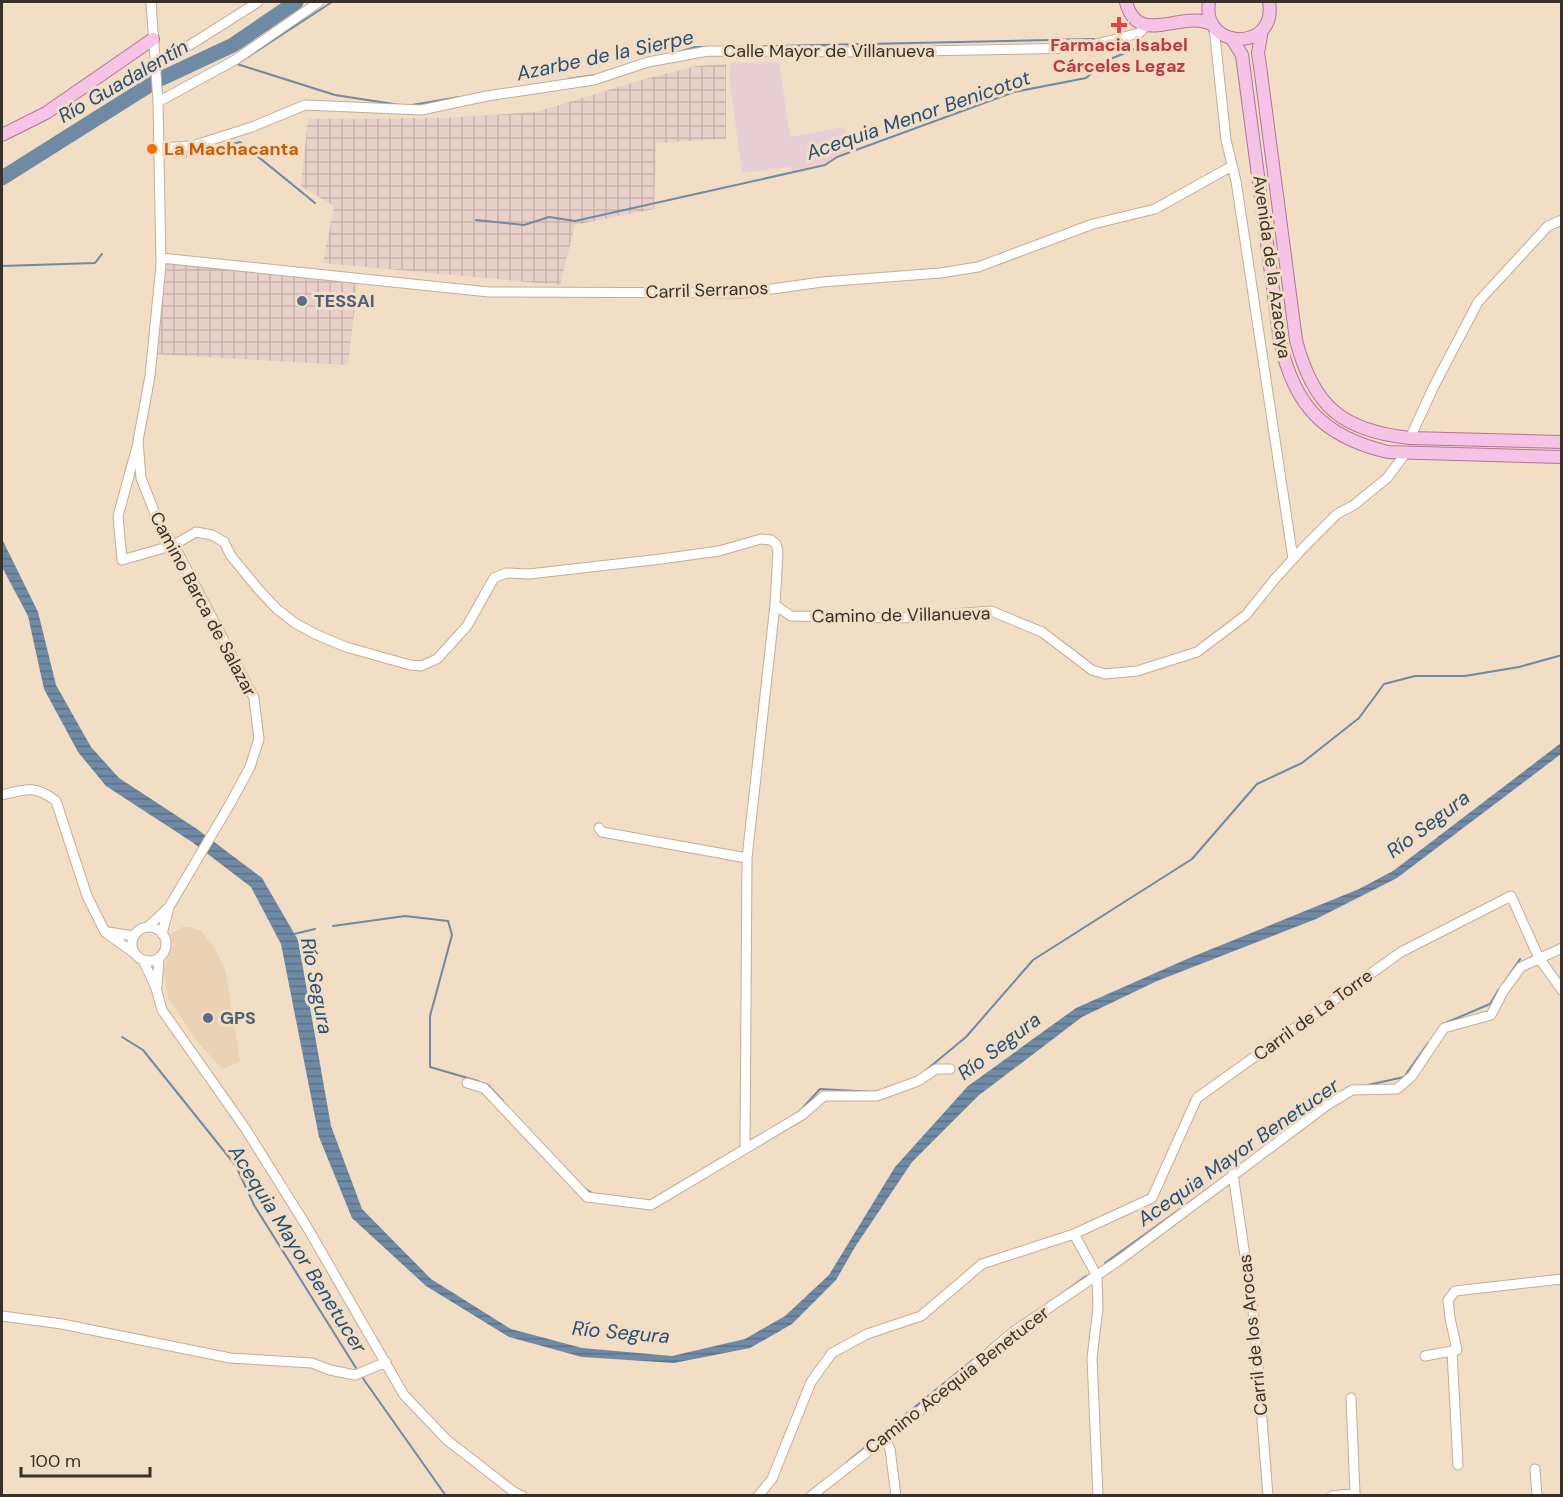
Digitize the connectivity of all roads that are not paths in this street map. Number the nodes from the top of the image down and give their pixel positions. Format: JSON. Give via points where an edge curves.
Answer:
{"nodes":[{"id":1,"x":151,"y":2,"type":"edge"},
{"id":2,"x":258,"y":2,"type":"edge"},
{"id":3,"x":319,"y":2,"type":"edge"},
{"id":4,"x":1126,"y":2,"type":"edge"},
{"id":5,"x":1208,"y":2,"type":"edge"},
{"id":6,"x":1269,"y":2,"type":"edge"},
{"id":7,"x":1280,"y":2,"type":"edge"},
{"id":8,"x":1269,"y":18,"type":"junction"},
{"id":9,"x":1176,"y":22,"type":"junction"},
{"id":10,"x":1147,"y":26,"type":"junction"},
{"id":11,"x":1214,"y":26,"type":"junction"},
{"id":12,"x":1262,"y":30,"type":"junction"},
{"id":13,"x":153,"y":39,"type":"junction"},
{"id":14,"x":1232,"y":39,"type":"junction"},
{"id":15,"x":155,"y":61,"type":"junction"},
{"id":16,"x":158,"y":102,"type":"junction"},
{"id":17,"x":2,"y":135,"type":"edge"},
{"id":18,"x":159,"y":148,"type":"junction"},
{"id":19,"x":1232,"y":165,"type":"junction"},
{"id":20,"x":1562,"y":220,"type":"edge"},
{"id":21,"x":161,"y":258,"type":"junction"},
{"id":22,"x":1410,"y":438,"type":"junction"},
{"id":23,"x":1562,"y":442,"type":"edge"},
{"id":24,"x":138,"y":443,"type":"junction"},
{"id":25,"x":1406,"y":453,"type":"junction"},
{"id":26,"x":1562,"y":457,"type":"edge"},
{"id":27,"x":174,"y":545,"type":"junction"},
{"id":28,"x":1293,"y":559,"type":"junction"},
{"id":29,"x":775,"y":605,"type":"junction"},
{"id":30,"x":2,"y":795,"type":"edge"},
{"id":31,"x":599,"y":828,"type":"dead end"},
{"id":32,"x":747,"y":858,"type":"junction"},
{"id":33,"x":169,"y":907,"type":"junction"},
{"id":34,"x":148,"y":927,"type":"junction"},
{"id":35,"x":105,"y":932,"type":"junction"},
{"id":36,"x":162,"y":934,"type":"junction"},
{"id":37,"x":134,"y":936,"type":"junction"},
{"id":38,"x":1562,"y":948,"type":"edge"},
{"id":39,"x":134,"y":953,"type":"junction"},
{"id":40,"x":159,"y":958,"type":"junction"},
{"id":41,"x":1539,"y":958,"type":"junction"},
{"id":42,"x":143,"y":960,"type":"junction"},
{"id":43,"x":156,"y":988,"type":"junction"},
{"id":44,"x":1562,"y":990,"type":"edge"},
{"id":45,"x":950,"y":1069,"type":"dead end"},
{"id":46,"x":467,"y":1083,"type":"dead end"},
{"id":47,"x":745,"y":1149,"type":"junction"},
{"id":48,"x":1233,"y":1174,"type":"junction"},
{"id":49,"x":1074,"y":1234,"type":"junction"},
{"id":50,"x":1097,"y":1276,"type":"junction"},
{"id":51,"x":1562,"y":1279,"type":"edge"},
{"id":52,"x":2,"y":1316,"type":"edge"},
{"id":53,"x":1452,"y":1351,"type":"junction"},
{"id":54,"x":1425,"y":1356,"type":"dead end"},
{"id":55,"x":386,"y":1362,"type":"junction"},
{"id":56,"x":1350,"y":1398,"type":"dead end"},
{"id":57,"x":885,"y":1438,"type":"junction"},
{"id":58,"x":1458,"y":1464,"type":"dead end"},
{"id":59,"x":1535,"y":1470,"type":"dead end"},
{"id":60,"x":522,"y":1496,"type":"edge"},
{"id":61,"x":758,"y":1496,"type":"edge"},
{"id":62,"x":812,"y":1496,"type":"edge"},
{"id":63,"x":896,"y":1496,"type":"edge"},
{"id":64,"x":1098,"y":1496,"type":"edge"},
{"id":65,"x":1268,"y":1496,"type":"edge"},
{"id":66,"x":1332,"y":1496,"type":"edge"},
{"id":67,"x":1537,"y":1496,"type":"edge"}],
"edges":[{"from":1,"to":13,"type":"street","name":"Camino Barca de Salazar"},
{"from":2,"to":15,"type":"street","via":[[179,52]]},
{"from":3,"to":16,"type":"street","via":[[235,60]]},
{"from":4,"to":10,"type":"main road","via":[[1133,17]]},
{"from":5,"to":9,"type":"main road"},
{"from":5,"to":11,"type":"main road"},
{"from":6,"to":8,"type":"main road"},
{"from":7,"to":8,"type":"main road"},
{"from":8,"to":12,"type":"main road"},
{"from":9,"to":10,"type":"main road"},
{"from":9,"to":11,"type":"main road","via":[[1201,21]]},
{"from":10,"to":18,"type":"street","name":"Calle Mayor de Villanueva","via":[[1139,33],[1081,48],[708,51],[648,62],[594,80],[421,110],[305,105],[192,146]]},
{"from":11,"to":14,"type":"main road"},
{"from":11,"to":19,"type":"street"},
{"from":12,"to":14,"type":"main road","via":[[1248,38]]},
{"from":12,"to":22,"type":"main road","name":"Avenida de la Azacaya","via":[[1258,52],[1301,360],[1316,391],[1340,417],[1371,432]]},
{"from":13,"to":15,"type":"street","name":"Camino Barca de Salazar"},
{"from":13,"to":17,"type":"main road","via":[[46,113]]},
{"from":14,"to":25,"type":"main road","name":"Avenida de la Azacaya","via":[[1242,55],[1280,341],[1291,380],[1315,416],[1331,429],[1366,446]]},
{"from":15,"to":16,"type":"street","name":"Camino Barca de Salazar"},
{"from":16,"to":18,"type":"street","name":"Camino Barca de Salazar"},
{"from":18,"to":21,"type":"street","name":"Camino Barca de Salazar"},
{"from":19,"to":21,"type":"street","name":"Carril Serranos","via":[[1155,209],[1093,224],[978,267],[743,293],[489,292]]},
{"from":19,"to":28,"type":"street"},
{"from":20,"to":22,"type":"street","via":[[1548,226],[1478,302]]},
{"from":21,"to":24,"type":"street","name":"Camino Barca de Salazar","via":[[150,376]]},
{"from":22,"to":23,"type":"main road","name":"Avenida de la Azacaya"},
{"from":24,"to":27,"type":"street","name":"Camino Barca de Salazar","via":[[141,478],[160,526]]},
{"from":24,"to":27,"type":"street","via":[[118,516],[122,560]]},
{"from":25,"to":26,"type":"main road","name":"Avenida de la Azacaya"},
{"from":25,"to":28,"type":"street","name":"Camino de Villanueva","via":[[1387,478],[1337,514]]},
{"from":27,"to":29,"type":"street","via":[[196,532],[212,535],[224,542],[259,590],[295,623],[346,647],[410,665],[421,666],[437,659],[467,626],[494,578],[506,573],[529,574],[661,559],[771,540],[778,551]]},
{"from":27,"to":33,"type":"street","name":"Camino Barca de Salazar","via":[[254,698],[259,739],[250,767]]},
{"from":28,"to":29,"type":"street","name":"Camino de Villanueva","via":[[1246,615],[1197,652],[1137,672],[1106,674],[1092,670],[1042,632],[991,611],[900,618],[791,616]]},
{"from":29,"to":32,"type":"street"},
{"from":30,"to":35,"type":"street","via":[[28,788],[43,791],[56,801],[87,896]]},
{"from":31,"to":32,"type":"street","via":[[602,832]]},
{"from":32,"to":47,"type":"street"},
{"from":33,"to":34,"type":"street","name":"Camino Barca de Salazar"},
{"from":33,"to":36,"type":"street","name":"Camino Barca de Salazar"},
{"from":34,"to":36,"type":"street"},
{"from":34,"to":37,"type":"street"},
{"from":35,"to":37,"type":"street"},
{"from":35,"to":39,"type":"street"},
{"from":36,"to":40,"type":"street","via":[[166,946]]},
{"from":37,"to":39,"type":"street"},
{"from":38,"to":41,"type":"street","name":"Camino Acequia Benetucer"},
{"from":39,"to":42,"type":"street"},
{"from":40,"to":42,"type":"street"},
{"from":40,"to":43,"type":"street"},
{"from":41,"to":44,"type":"street","name":"Carril de La Torre"},
{"from":41,"to":48,"type":"street","name":"Camino Acequia Benetucer","via":[[1521,967],[1491,1015],[1444,1028],[1412,1076],[1396,1089],[1352,1090]]},
{"from":41,"to":49,"type":"street","name":"Carril de La Torre","via":[[1511,896],[1401,952],[1197,1098],[1152,1198]]},
{"from":42,"to":43,"type":"street"},
{"from":43,"to":55,"type":"street","via":[[162,1010],[251,1138]]},
{"from":45,"to":47,"type":"street","via":[[936,1069],[918,1081],[877,1096],[824,1096],[802,1115]]},
{"from":46,"to":47,"type":"street","via":[[484,1088],[587,1197],[651,1206]]},
{"from":48,"to":50,"type":"street","name":"Camino Acequia Benetucer"},
{"from":48,"to":65,"type":"street","name":"Carril de los Arocas","via":[[1254,1318]]},
{"from":49,"to":50,"type":"street"},
{"from":49,"to":61,"type":"street","via":[[982,1264],[921,1316],[867,1334],[832,1353],[811,1382],[772,1479]]},
{"from":50,"to":57,"type":"street","name":"Camino Acequia Benetucer","via":[[1013,1332]]},
{"from":50,"to":64,"type":"street","via":[[1092,1358]]},
{"from":51,"to":53,"type":"street","via":[[1455,1292],[1448,1300],[1457,1350]]},
{"from":52,"to":55,"type":"street","via":[[62,1324],[230,1358],[312,1363],[355,1375]]},
{"from":53,"to":54,"type":"street"},
{"from":53,"to":58,"type":"street"},
{"from":55,"to":60,"type":"street","via":[[404,1395],[447,1440]]},
{"from":56,"to":66,"type":"street","via":[[1355,1493]]},
{"from":57,"to":62,"type":"street","name":"Camino Acequia Benetucer"},
{"from":57,"to":63,"type":"street"},
{"from":59,"to":67,"type":"street"}]}
